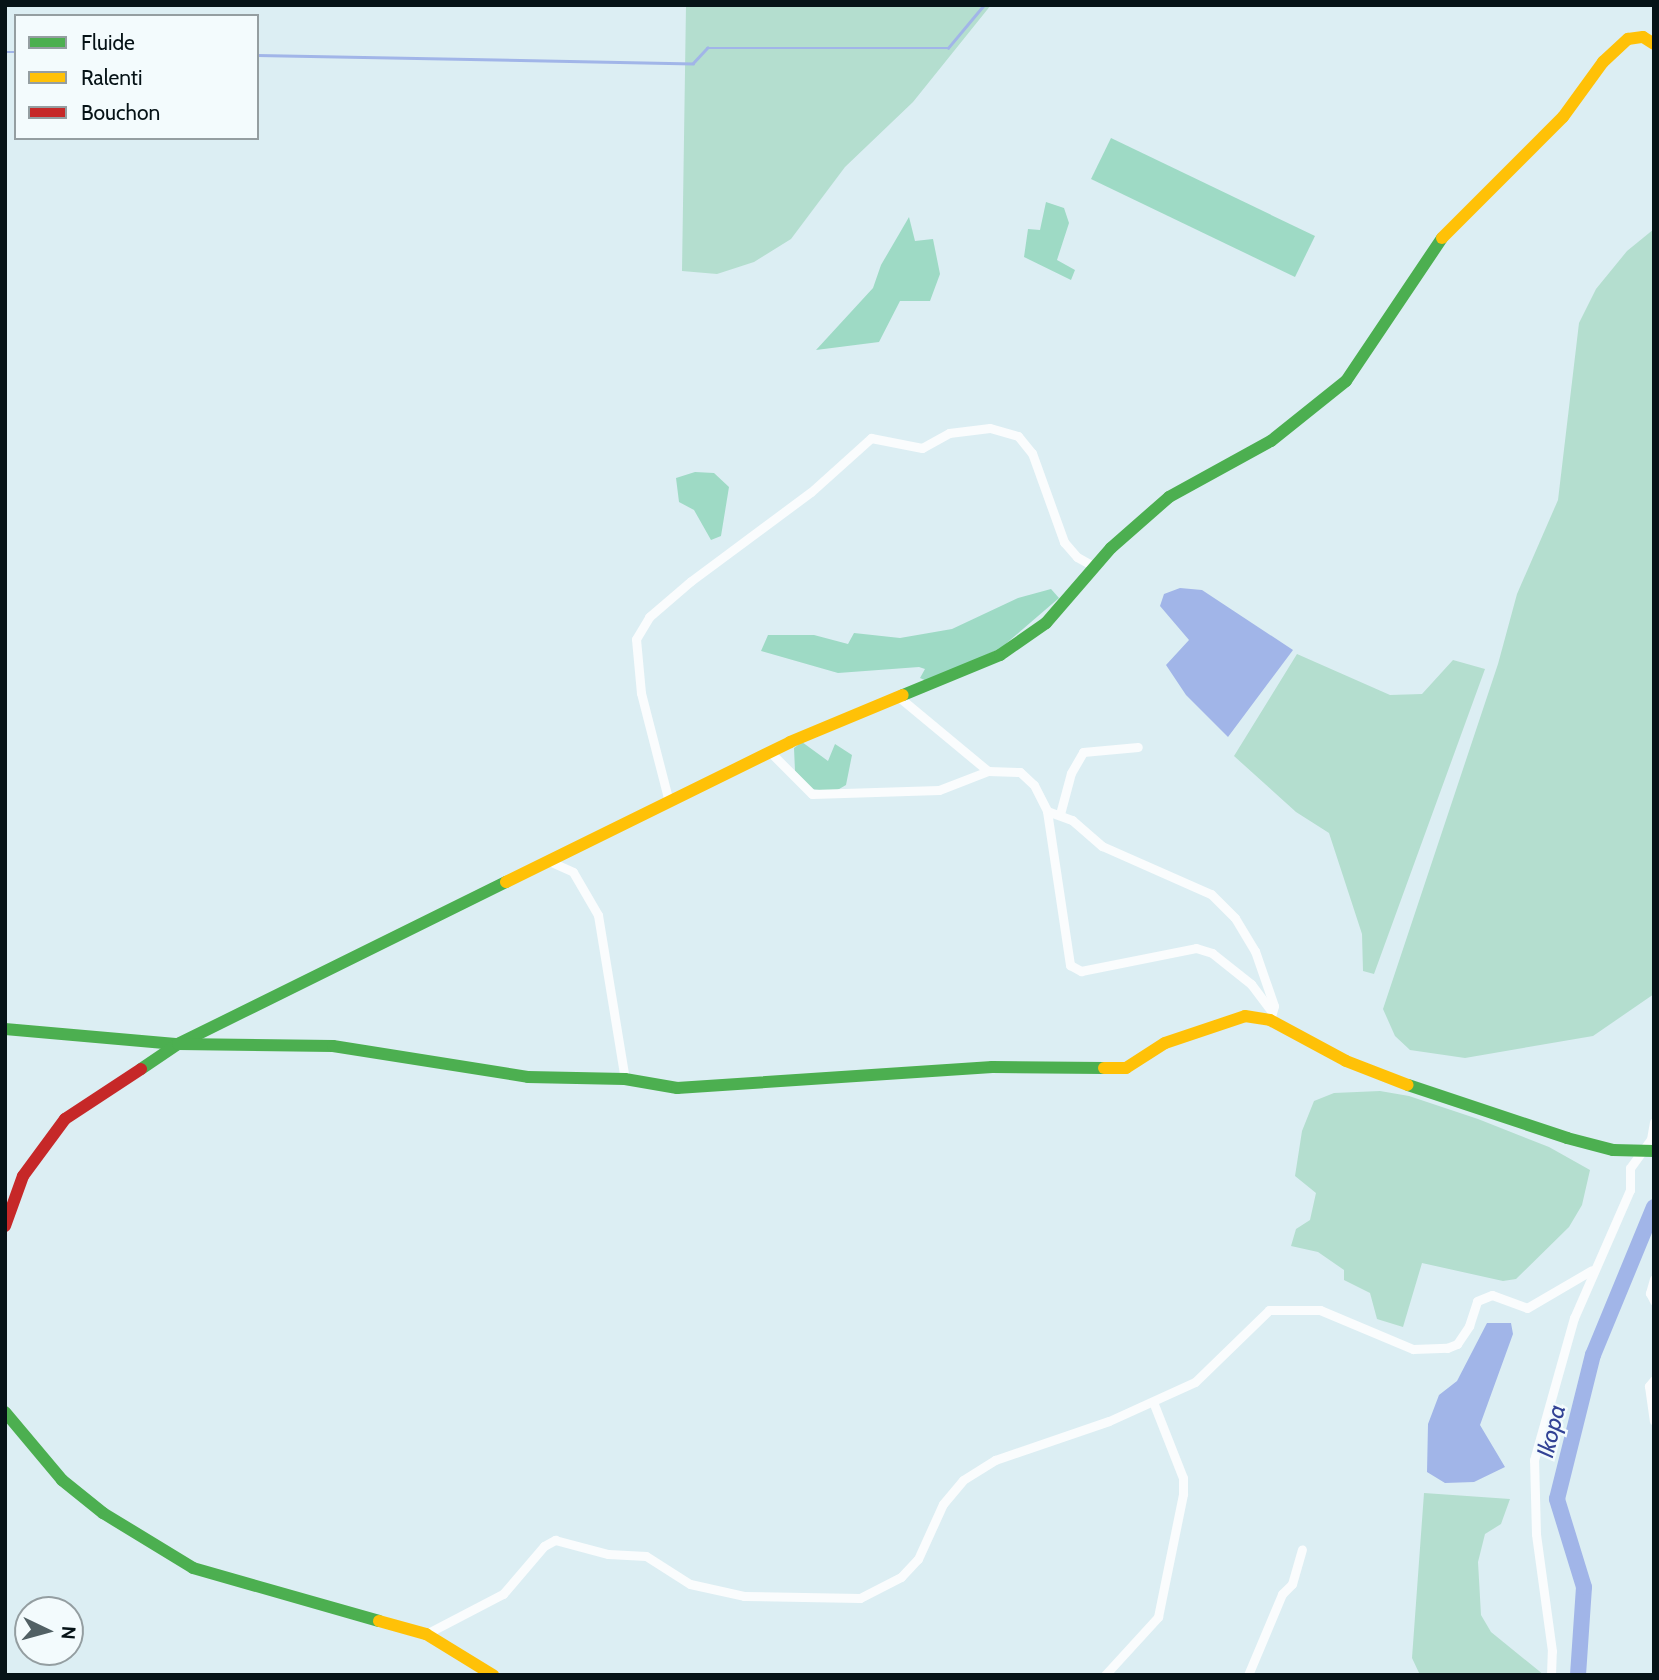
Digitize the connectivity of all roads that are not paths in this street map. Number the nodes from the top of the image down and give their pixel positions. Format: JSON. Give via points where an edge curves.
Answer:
{"nodes":[{"id":1,"x":1654,"y":44,"type":"edge"},
{"id":2,"x":1095,"y":567,"type":"junction"},
{"id":3,"x":900,"y":698,"type":"junction"},
{"id":4,"x":1138,"y":747,"type":"dead end"},
{"id":5,"x":770,"y":752,"type":"junction"},
{"id":6,"x":988,"y":771,"type":"junction"},
{"id":7,"x":669,"y":802,"type":"junction"},
{"id":8,"x":1047,"y":811,"type":"junction"},
{"id":9,"x":1060,"y":814,"type":"junction"},
{"id":10,"x":551,"y":862,"type":"junction"},
{"id":11,"x":1271,"y":1016,"type":"junction"},
{"id":12,"x":5,"y":1029,"type":"edge"},
{"id":13,"x":178,"y":1044,"type":"junction"},
{"id":14,"x":625,"y":1079,"type":"junction"},
{"id":15,"x":1654,"y":1122,"type":"edge"},
{"id":16,"x":1648,"y":1152,"type":"edge"},
{"id":17,"x":5,"y":1226,"type":"edge"},
{"id":18,"x":1592,"y":1270,"type":"junction"},
{"id":19,"x":1654,"y":1279,"type":"edge"},
{"id":20,"x":1654,"y":1301,"type":"edge"},
{"id":21,"x":1654,"y":1380,"type":"edge"},
{"id":22,"x":1153,"y":1402,"type":"junction"},
{"id":23,"x":5,"y":1412,"type":"edge"},
{"id":24,"x":1654,"y":1421,"type":"edge"},
{"id":25,"x":1302,"y":1549,"type":"dead end"},
{"id":26,"x":426,"y":1634,"type":"junction"},
{"id":27,"x":493,"y":1675,"type":"edge"},
{"id":28,"x":1105,"y":1675,"type":"edge"},
{"id":29,"x":1248,"y":1675,"type":"edge"},
{"id":30,"x":1551,"y":1675,"type":"edge"}],
"edges":[{"from":1,"to":2,"type":"street","via":[[1643,37],[1628,39],[1603,62],[1563,117],[1462,213],[1424,260],[1346,382],[1271,441],[1169,497]]},
{"from":2,"to":3,"type":"street","via":[[1046,623],[1000,655]]},
{"from":2,"to":7,"type":"street","via":[[1077,557],[1064,542],[1032,453],[1018,436],[990,428],[949,433],[922,447],[872,438],[811,492],[691,581],[649,617],[636,639],[641,693]]},
{"from":3,"to":5,"type":"street"},
{"from":3,"to":6,"type":"street"},
{"from":4,"to":9,"type":"street","via":[[1083,752]]},
{"from":5,"to":6,"type":"street","via":[[813,794],[939,790]]},
{"from":5,"to":7,"type":"street"},
{"from":6,"to":8,"type":"street","via":[[1020,772],[1034,785]]},
{"from":7,"to":10,"type":"street"},
{"from":8,"to":9,"type":"street"},
{"from":8,"to":11,"type":"street","via":[[1070,965],[1081,971],[1196,948],[1212,953],[1251,984]]},
{"from":9,"to":11,"type":"street","via":[[1102,846],[1211,894],[1234,918],[1255,951],[1269,987]]},
{"from":10,"to":13,"type":"street"},
{"from":10,"to":14,"type":"street","via":[[573,872],[598,915]]},
{"from":11,"to":14,"type":"street","via":[[1245,1016],[1165,1043],[1126,1068],[992,1067],[677,1088]]},
{"from":11,"to":16,"type":"street","via":[[1346,1060],[1425,1091],[1567,1138]]},
{"from":12,"to":13,"type":"street"},
{"from":13,"to":14,"type":"street","via":[[333,1046],[528,1077]]},
{"from":13,"to":17,"type":"street","via":[[65,1119],[23,1176]]},
{"from":15,"to":16,"type":"street"},
{"from":16,"to":18,"type":"street","via":[[1630,1168],[1630,1190]]},
{"from":18,"to":22,"type":"street","via":[[1527,1308],[1492,1294],[1477,1301],[1469,1326],[1457,1344],[1447,1348],[1413,1349],[1320,1310],[1269,1310],[1195,1381]]},
{"from":18,"to":30,"type":"street","via":[[1534,1460],[1535,1534],[1551,1638]]},
{"from":19,"to":20,"type":"street","via":[[1650,1293]]},
{"from":21,"to":24,"type":"street","via":[[1649,1386]]},
{"from":22,"to":26,"type":"street","via":[[995,1460],[963,1480],[943,1504],[918,1559],[901,1577],[860,1598],[744,1596],[690,1584],[646,1556],[608,1554],[555,1540],[544,1546],[503,1594]]},
{"from":22,"to":28,"type":"street","via":[[1183,1478],[1183,1494],[1158,1618]]},
{"from":23,"to":26,"type":"street","via":[[62,1480],[103,1513],[193,1568]]},
{"from":25,"to":29,"type":"street","via":[[1292,1584],[1282,1594]]},
{"from":26,"to":27,"type":"street"}]}
